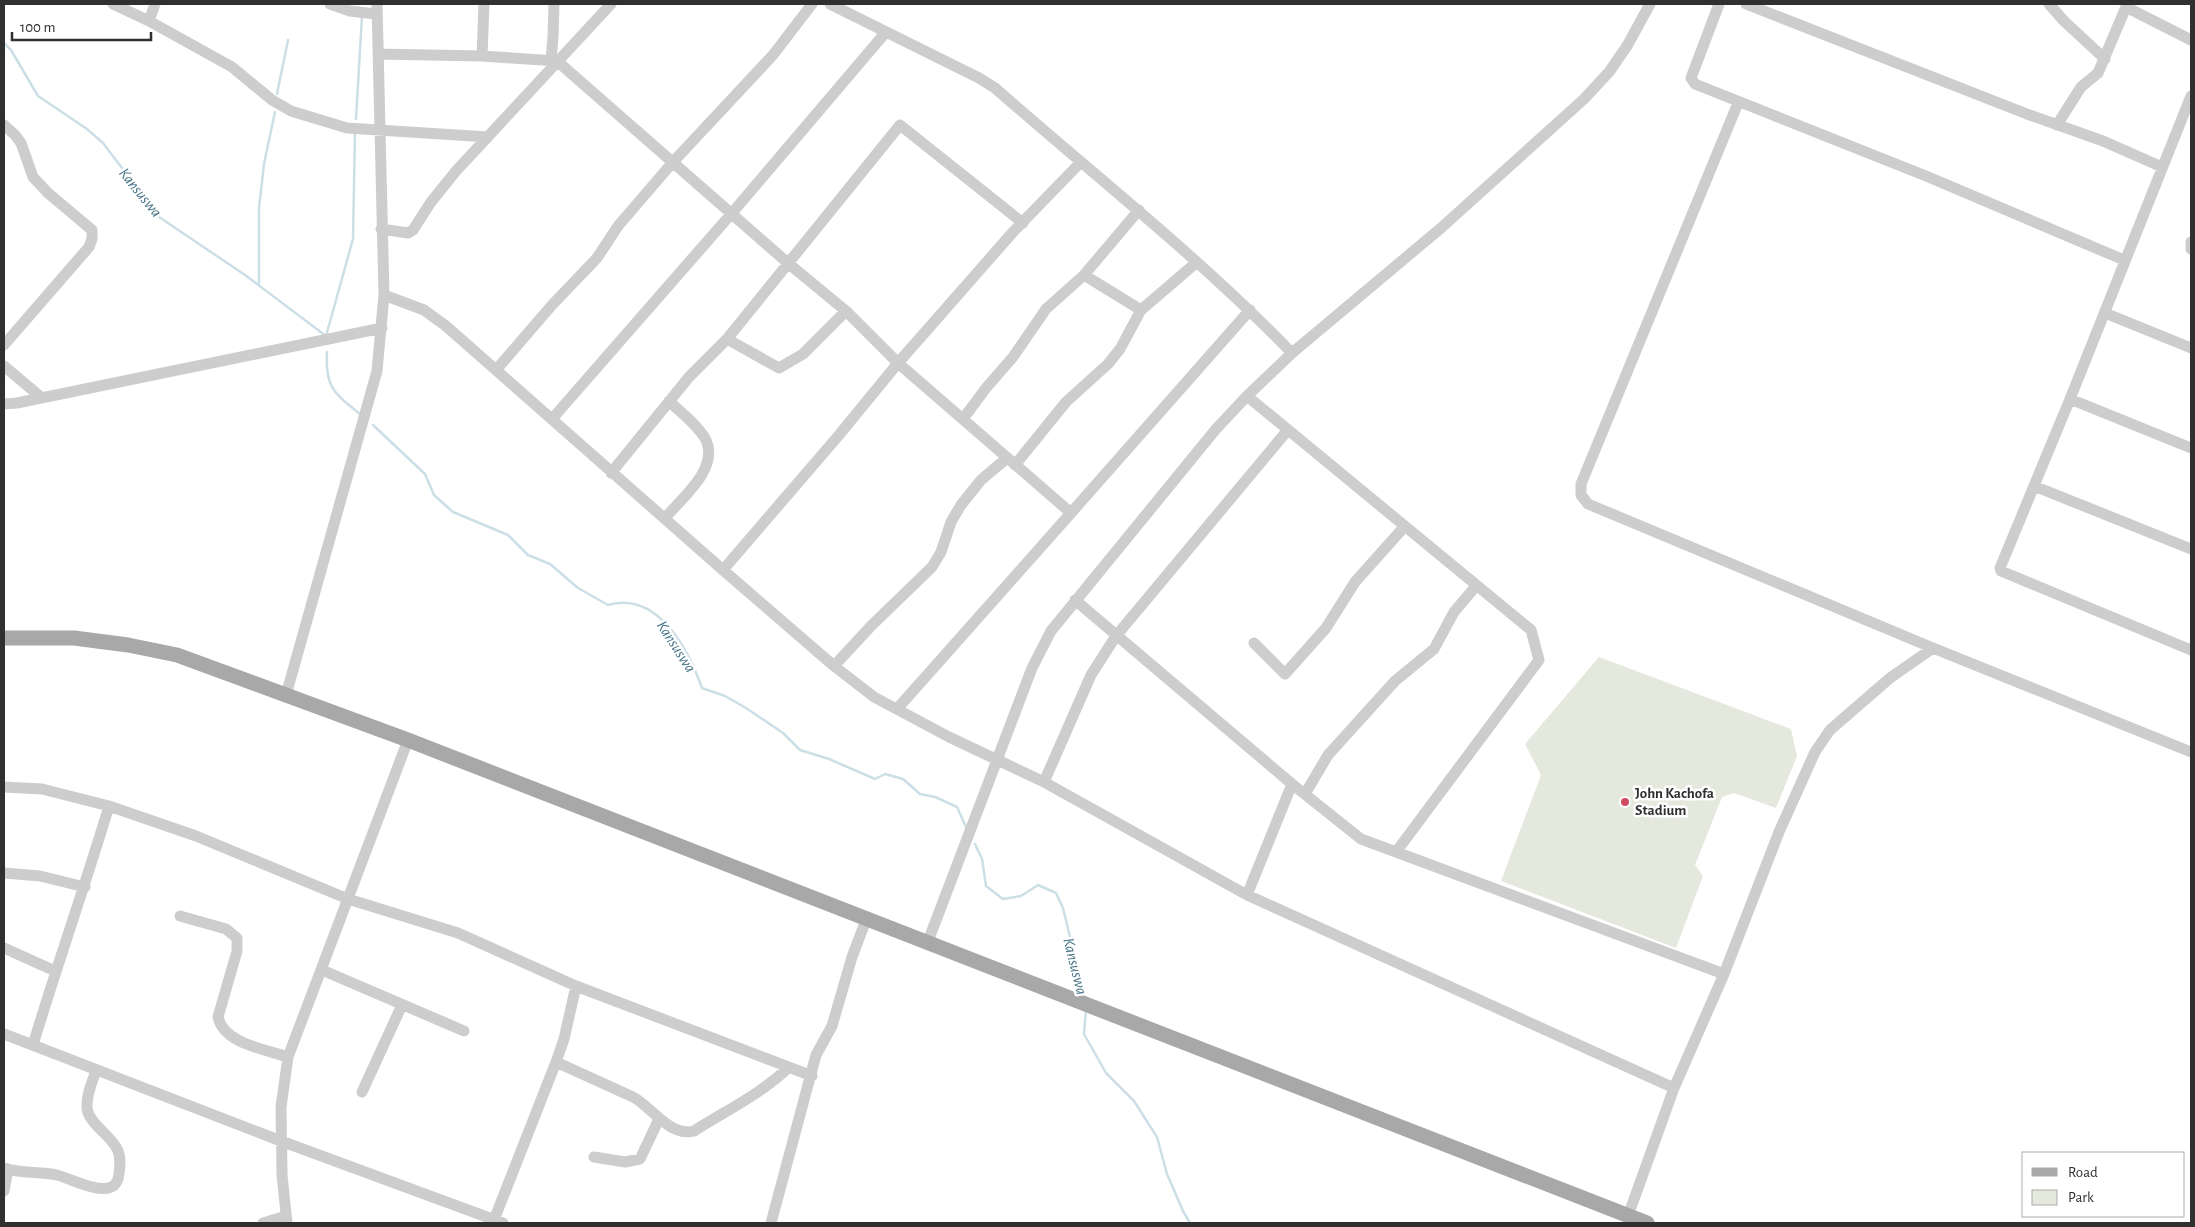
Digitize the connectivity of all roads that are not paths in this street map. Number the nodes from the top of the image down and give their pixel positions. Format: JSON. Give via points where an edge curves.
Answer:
{"nodes":[{"id":1,"x":113,"y":4,"type":"edge"},
{"id":2,"x":155,"y":4,"type":"edge"},
{"id":3,"x":330,"y":4,"type":"edge"},
{"id":4,"x":484,"y":4,"type":"edge"},
{"id":5,"x":554,"y":4,"type":"edge"},
{"id":6,"x":611,"y":4,"type":"edge"},
{"id":7,"x":812,"y":4,"type":"edge"},
{"id":8,"x":830,"y":4,"type":"edge"},
{"id":9,"x":1650,"y":4,"type":"edge"},
{"id":10,"x":1719,"y":4,"type":"edge"},
{"id":11,"x":1746,"y":4,"type":"edge"},
{"id":12,"x":2049,"y":4,"type":"edge"},
{"id":13,"x":2127,"y":6,"type":"edge"},
{"id":14,"x":376,"y":9,"type":"edge"},
{"id":15,"x":149,"y":21,"type":"junction"},
{"id":16,"x":886,"y":32,"type":"junction"},
{"id":17,"x":2191,"y":40,"type":"edge"},
{"id":18,"x":378,"y":54,"type":"junction"},
{"id":19,"x":482,"y":56,"type":"junction"},
{"id":20,"x":2105,"y":59,"type":"junction"},
{"id":21,"x":554,"y":61,"type":"junction"},
{"id":22,"x":2191,"y":96,"type":"edge"},
{"id":23,"x":1738,"y":103,"type":"junction"},
{"id":24,"x":4,"y":125,"type":"edge"},
{"id":25,"x":2057,"y":125,"type":"junction"},
{"id":26,"x":380,"y":130,"type":"junction"},
{"id":27,"x":488,"y":137,"type":"junction"},
{"id":28,"x":673,"y":162,"type":"junction"},
{"id":29,"x":1080,"y":163,"type":"junction"},
{"id":30,"x":2162,"y":167,"type":"junction"},
{"id":31,"x":1138,"y":210,"type":"junction"},
{"id":32,"x":732,"y":213,"type":"junction"},
{"id":33,"x":1023,"y":223,"type":"junction"},
{"id":34,"x":381,"y":228,"type":"junction"},
{"id":35,"x":2191,"y":242,"type":"edge"},
{"id":36,"x":2191,"y":249,"type":"edge"},
{"id":37,"x":2124,"y":260,"type":"junction"},
{"id":38,"x":1197,"y":262,"type":"junction"},
{"id":39,"x":789,"y":264,"type":"junction"},
{"id":40,"x":1084,"y":275,"type":"junction"},
{"id":41,"x":384,"y":295,"type":"junction"},
{"id":42,"x":1141,"y":310,"type":"junction"},
{"id":43,"x":1250,"y":310,"type":"junction"},
{"id":44,"x":846,"y":311,"type":"junction"},
{"id":45,"x":2105,"y":313,"type":"junction"},
{"id":46,"x":382,"y":328,"type":"junction"},
{"id":47,"x":727,"y":340,"type":"junction"},
{"id":48,"x":4,"y":346,"type":"edge"},
{"id":49,"x":2191,"y":348,"type":"edge"},
{"id":50,"x":1292,"y":353,"type":"junction"},
{"id":51,"x":898,"y":363,"type":"junction"},
{"id":52,"x":4,"y":366,"type":"edge"},
{"id":53,"x":496,"y":370,"type":"junction"},
{"id":54,"x":1247,"y":396,"type":"junction"},
{"id":55,"x":42,"y":398,"type":"junction"},
{"id":56,"x":2070,"y":398,"type":"junction"},
{"id":57,"x":669,"y":401,"type":"junction"},
{"id":58,"x":4,"y":404,"type":"edge"},
{"id":59,"x":552,"y":419,"type":"junction"},
{"id":60,"x":963,"y":420,"type":"junction"},
{"id":61,"x":1287,"y":431,"type":"junction"},
{"id":62,"x":2191,"y":448,"type":"edge"},
{"id":63,"x":1011,"y":462,"type":"junction"},
{"id":64,"x":612,"y":473,"type":"junction"},
{"id":65,"x":2034,"y":486,"type":"junction"},
{"id":66,"x":1071,"y":513,"type":"junction"},
{"id":67,"x":665,"y":518,"type":"junction"},
{"id":68,"x":1405,"y":526,"type":"junction"},
{"id":69,"x":2191,"y":549,"type":"edge"},
{"id":70,"x":723,"y":570,"type":"junction"},
{"id":71,"x":1476,"y":586,"type":"junction"},
{"id":72,"x":1075,"y":600,"type":"junction"},
{"id":73,"x":1116,"y":636,"type":"junction"},
{"id":74,"x":4,"y":638,"type":"edge"},
{"id":75,"x":1254,"y":643,"type":"dead end"},
{"id":76,"x":1933,"y":648,"type":"junction"},
{"id":77,"x":2191,"y":650,"type":"edge"},
{"id":78,"x":834,"y":666,"type":"junction"},
{"id":79,"x":286,"y":695,"type":"junction"},
{"id":80,"x":897,"y":710,"type":"junction"},
{"id":81,"x":408,"y":740,"type":"junction"},
{"id":82,"x":2191,"y":752,"type":"edge"},
{"id":83,"x":998,"y":761,"type":"junction"},
{"id":84,"x":1044,"y":782,"type":"junction"},
{"id":85,"x":1292,"y":784,"type":"junction"},
{"id":86,"x":4,"y":787,"type":"edge"},
{"id":87,"x":1305,"y":794,"type":"junction"},
{"id":88,"x":110,"y":806,"type":"junction"},
{"id":89,"x":1396,"y":852,"type":"junction"},
{"id":90,"x":4,"y":873,"type":"edge"},
{"id":91,"x":85,"y":888,"type":"junction"},
{"id":92,"x":1247,"y":895,"type":"junction"},
{"id":93,"x":348,"y":900,"type":"junction"},
{"id":94,"x":180,"y":916,"type":"dead end"},
{"id":95,"x":866,"y":920,"type":"junction"},
{"id":96,"x":927,"y":944,"type":"junction"},
{"id":97,"x":4,"y":948,"type":"edge"},
{"id":98,"x":322,"y":970,"type":"junction"},
{"id":99,"x":55,"y":971,"type":"junction"},
{"id":100,"x":1724,"y":974,"type":"junction"},
{"id":101,"x":576,"y":986,"type":"junction"},
{"id":102,"x":402,"y":1006,"type":"junction"},
{"id":103,"x":464,"y":1031,"type":"dead end"},
{"id":104,"x":4,"y":1034,"type":"edge"},
{"id":105,"x":34,"y":1045,"type":"junction"},
{"id":106,"x":288,"y":1057,"type":"junction"},
{"id":107,"x":556,"y":1062,"type":"junction"},
{"id":108,"x":789,"y":1067,"type":"junction"},
{"id":109,"x":96,"y":1071,"type":"junction"},
{"id":110,"x":812,"y":1076,"type":"junction"},
{"id":111,"x":1674,"y":1088,"type":"junction"},
{"id":112,"x":362,"y":1092,"type":"dead end"},
{"id":113,"x":659,"y":1119,"type":"junction"},
{"id":114,"x":281,"y":1141,"type":"junction"},
{"id":115,"x":594,"y":1157,"type":"dead end"},
{"id":116,"x":6,"y":1168,"type":"edge"},
{"id":117,"x":4,"y":1191,"type":"edge"},
{"id":118,"x":286,"y":1220,"type":"edge"},
{"id":119,"x":1629,"y":1220,"type":"edge"},
{"id":120,"x":499,"y":1222,"type":"edge"},
{"id":121,"x":263,"y":1223,"type":"edge"},
{"id":122,"x":771,"y":1223,"type":"edge"},
{"id":123,"x":1647,"y":1223,"type":"edge"}],
"edges":[{"from":1,"to":15,"type":"street"},
{"from":2,"to":15,"type":"street"},
{"from":3,"to":14,"type":"street","via":[[350,11]]},
{"from":4,"to":19,"type":"street"},
{"from":5,"to":21,"type":"street"},
{"from":6,"to":21,"type":"street"},
{"from":7,"to":28,"type":"street","via":[[767,61]]},
{"from":8,"to":16,"type":"street"},
{"from":9,"to":50,"type":"street","via":[[1609,72],[1584,99],[1441,228]]},
{"from":10,"to":23,"type":"street","via":[[1691,78],[1695,84]]},
{"from":11,"to":25,"type":"street"},
{"from":12,"to":20,"type":"street"},
{"from":13,"to":17,"type":"street"},
{"from":13,"to":20,"type":"street"},
{"from":14,"to":18,"type":"street"},
{"from":15,"to":26,"type":"street","via":[[232,67],[272,100],[291,111],[347,128]]},
{"from":16,"to":29,"type":"street","via":[[995,88]]},
{"from":16,"to":32,"type":"street"},
{"from":18,"to":19,"type":"street"},
{"from":18,"to":26,"type":"street"},
{"from":19,"to":21,"type":"street"},
{"from":20,"to":25,"type":"street","via":[[2098,73],[2081,87]]},
{"from":21,"to":27,"type":"street"},
{"from":21,"to":28,"type":"street"},
{"from":22,"to":30,"type":"street"},
{"from":23,"to":37,"type":"street","via":[[1926,176]]},
{"from":23,"to":76,"type":"street","via":[[1585,474],[1581,495],[1588,504]]},
{"from":24,"to":48,"type":"street","via":[[21,143],[32,176],[92,230],[92,239]]},
{"from":25,"to":30,"type":"street"},
{"from":26,"to":27,"type":"street"},
{"from":26,"to":34,"type":"street"},
{"from":27,"to":34,"type":"street","via":[[444,186],[411,232]]},
{"from":28,"to":32,"type":"street"},
{"from":28,"to":53,"type":"street","via":[[618,226],[597,258]]},
{"from":29,"to":31,"type":"street"},
{"from":29,"to":33,"type":"street"},
{"from":30,"to":37,"type":"street"},
{"from":31,"to":38,"type":"street"},
{"from":31,"to":40,"type":"street"},
{"from":32,"to":39,"type":"street"},
{"from":32,"to":59,"type":"street"},
{"from":33,"to":39,"type":"street","via":[[900,125]]},
{"from":33,"to":51,"type":"street"},
{"from":34,"to":41,"type":"street"},
{"from":35,"to":36,"type":"street"},
{"from":37,"to":45,"type":"street"},
{"from":38,"to":42,"type":"street"},
{"from":38,"to":43,"type":"street"},
{"from":39,"to":44,"type":"street"},
{"from":39,"to":47,"type":"street"},
{"from":40,"to":42,"type":"street"},
{"from":40,"to":60,"type":"street","via":[[1046,309]]},
{"from":41,"to":46,"type":"street"},
{"from":41,"to":53,"type":"street","via":[[434,316]]},
{"from":42,"to":63,"type":"street","via":[[1108,364],[1066,402]]},
{"from":43,"to":50,"type":"street"},
{"from":43,"to":66,"type":"street"},
{"from":44,"to":47,"type":"street","via":[[810,348],[779,368]]},
{"from":44,"to":51,"type":"street"},
{"from":45,"to":49,"type":"street"},
{"from":45,"to":56,"type":"street"},
{"from":46,"to":55,"type":"street"},
{"from":46,"to":79,"type":"street","via":[[377,372]]},
{"from":47,"to":57,"type":"street"},
{"from":50,"to":54,"type":"street"},
{"from":51,"to":60,"type":"street"},
{"from":51,"to":70,"type":"street"},
{"from":52,"to":55,"type":"street"},
{"from":53,"to":59,"type":"street"},
{"from":54,"to":61,"type":"street"},
{"from":54,"to":72,"type":"street"},
{"from":55,"to":58,"type":"street"},
{"from":56,"to":62,"type":"street"},
{"from":56,"to":65,"type":"street"},
{"from":57,"to":64,"type":"street"},
{"from":57,"to":67,"type":"street","via":[[706,440],[709,453],[702,474]]},
{"from":59,"to":64,"type":"street"},
{"from":60,"to":63,"type":"street"},
{"from":61,"to":68,"type":"street"},
{"from":61,"to":73,"type":"street"},
{"from":63,"to":66,"type":"street"},
{"from":63,"to":78,"type":"street","via":[[981,480],[951,522],[932,567]]},
{"from":64,"to":67,"type":"street"},
{"from":65,"to":69,"type":"street"},
{"from":65,"to":77,"type":"street","via":[[2001,571]]},
{"from":66,"to":80,"type":"street"},
{"from":67,"to":70,"type":"street"},
{"from":68,"to":71,"type":"street"},
{"from":68,"to":75,"type":"street","via":[[1355,582],[1326,628],[1285,674]]},
{"from":70,"to":78,"type":"street"},
{"from":71,"to":87,"type":"street","via":[[1454,612],[1434,649],[1395,681],[1328,755]]},
{"from":71,"to":89,"type":"street","via":[[1531,630],[1539,660]]},
{"from":72,"to":73,"type":"street"},
{"from":72,"to":83,"type":"street","via":[[1042,648]]},
{"from":73,"to":84,"type":"street","via":[[1091,675]]},
{"from":73,"to":85,"type":"street"},
{"from":74,"to":79,"type":"main road","via":[[74,638],[153,650],[177,655]]},
{"from":76,"to":82,"type":"street"},
{"from":76,"to":100,"type":"street","via":[[1890,678],[1830,730],[1822,741],[1780,832]]},
{"from":78,"to":80,"type":"street","via":[[865,692]]},
{"from":79,"to":81,"type":"main road"},
{"from":80,"to":83,"type":"street"},
{"from":81,"to":93,"type":"street"},
{"from":81,"to":95,"type":"main road"},
{"from":83,"to":84,"type":"street"},
{"from":83,"to":96,"type":"street"},
{"from":84,"to":92,"type":"street"},
{"from":85,"to":87,"type":"street"},
{"from":85,"to":92,"type":"street"},
{"from":86,"to":88,"type":"street","via":[[42,790]]},
{"from":87,"to":89,"type":"street","via":[[1361,839]]},
{"from":88,"to":91,"type":"street"},
{"from":88,"to":93,"type":"street","via":[[196,836]]},
{"from":89,"to":100,"type":"street"},
{"from":90,"to":91,"type":"street","via":[[40,876]]},
{"from":91,"to":99,"type":"street"},
{"from":92,"to":111,"type":"street"},
{"from":93,"to":98,"type":"street"},
{"from":93,"to":101,"type":"street","via":[[458,933]]},
{"from":94,"to":106,"type":"street","via":[[226,929],[238,938],[218,1017],[220,1026],[238,1040]]},
{"from":95,"to":96,"type":"main road"},
{"from":95,"to":110,"type":"street","via":[[832,1026],[816,1055]]},
{"from":96,"to":119,"type":"main road","via":[[1107,1012]]},
{"from":97,"to":99,"type":"street"},
{"from":98,"to":102,"type":"street"},
{"from":98,"to":106,"type":"street"},
{"from":99,"to":105,"type":"street"},
{"from":100,"to":111,"type":"street"},
{"from":101,"to":107,"type":"street"},
{"from":101,"to":108,"type":"street"},
{"from":102,"to":103,"type":"street"},
{"from":102,"to":112,"type":"street"},
{"from":104,"to":105,"type":"street"},
{"from":105,"to":109,"type":"street"},
{"from":106,"to":114,"type":"street","via":[[281,1107]]},
{"from":107,"to":113,"type":"street","via":[[633,1097]]},
{"from":107,"to":120,"type":"street"},
{"from":108,"to":110,"type":"street"},
{"from":108,"to":113,"type":"street","via":[[770,1084],[694,1131],[687,1132]]},
{"from":109,"to":114,"type":"street"},
{"from":109,"to":116,"type":"street","via":[[87,1098],[87,1110],[120,1153],[119,1177],[115,1184],[100,1189],[58,1175]]},
{"from":110,"to":122,"type":"street"},
{"from":111,"to":119,"type":"street"},
{"from":113,"to":115,"type":"street","via":[[640,1159],[625,1162]]},
{"from":114,"to":118,"type":"street"},
{"from":114,"to":120,"type":"street"},
{"from":116,"to":117,"type":"street"},
{"from":118,"to":121,"type":"street"},
{"from":119,"to":123,"type":"main road"}]}
